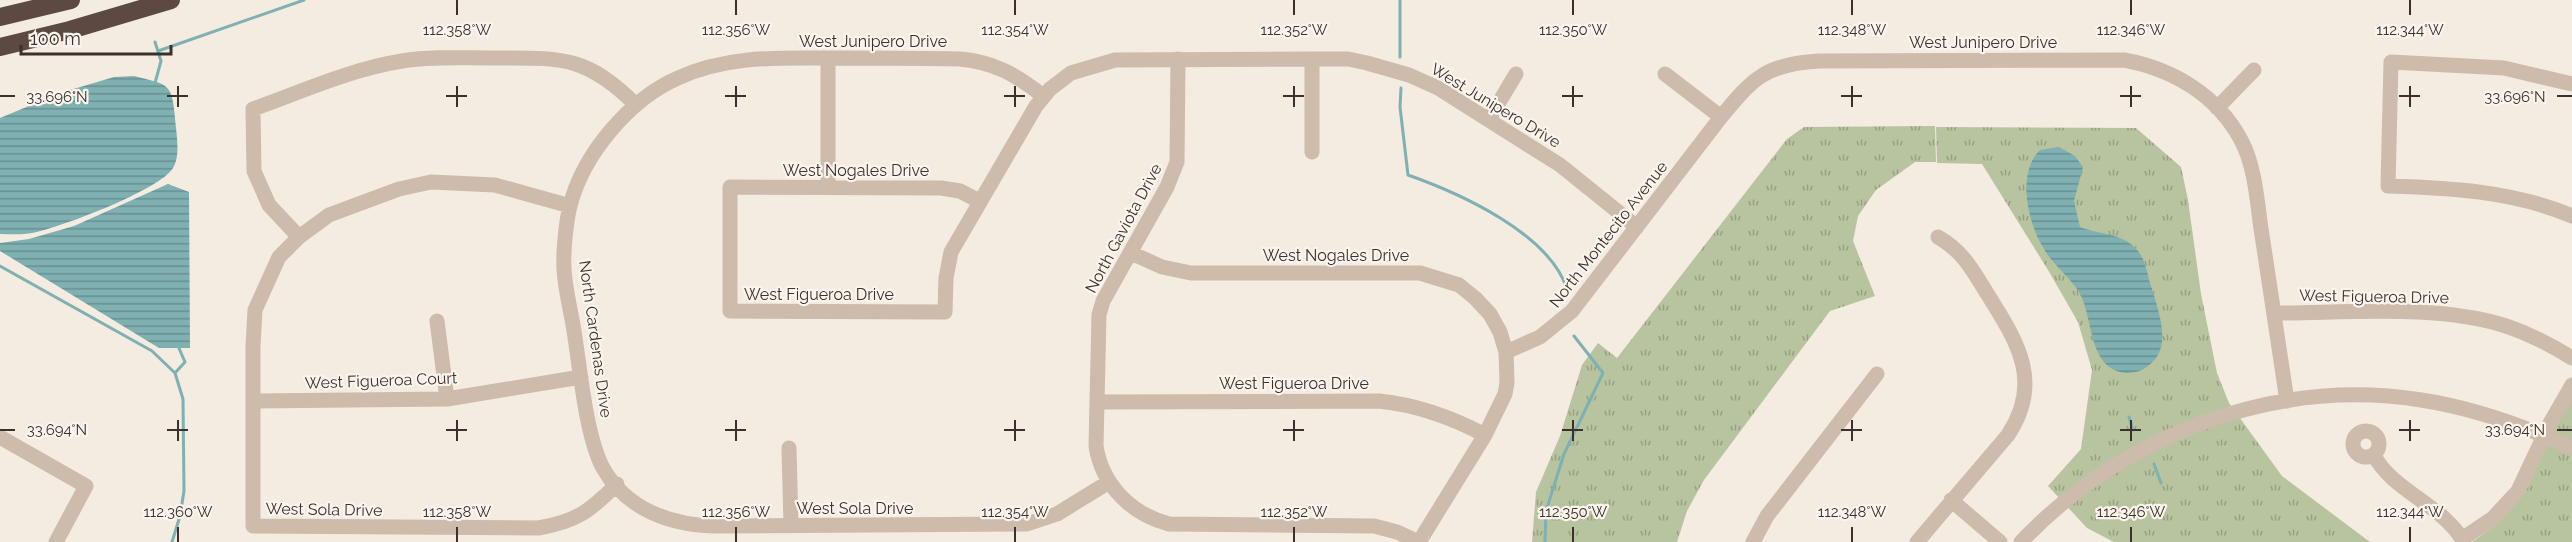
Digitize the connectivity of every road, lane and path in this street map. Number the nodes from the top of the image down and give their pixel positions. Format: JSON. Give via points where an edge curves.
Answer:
{"nodes":[{"id":1,"x":71,"y":0,"type":"edge"},
{"id":2,"x":171,"y":0,"type":"edge"},
{"id":3,"x":0,"y":17,"type":"edge"},
{"id":4,"x":0,"y":47,"type":"edge"},
{"id":5,"x":828,"y":58,"type":"junction"},
{"id":6,"x":1178,"y":59,"type":"junction"},
{"id":7,"x":1312,"y":59,"type":"junction"},
{"id":8,"x":2254,"y":70,"type":"dead end"},
{"id":9,"x":1516,"y":74,"type":"dead end"},
{"id":10,"x":1665,"y":74,"type":"dead end"},
{"id":11,"x":2572,"y":84,"type":"edge"},
{"id":12,"x":1044,"y":96,"type":"junction"},
{"id":13,"x":636,"y":105,"type":"junction"},
{"id":14,"x":2217,"y":108,"type":"junction"},
{"id":15,"x":1721,"y":117,"type":"junction"},
{"id":16,"x":1489,"y":119,"type":"junction"},
{"id":17,"x":1312,"y":152,"type":"dead end"},
{"id":18,"x":828,"y":187,"type":"junction"},
{"id":19,"x":980,"y":201,"type":"junction"},
{"id":20,"x":570,"y":206,"type":"junction"},
{"id":21,"x":2572,"y":216,"type":"edge"},
{"id":22,"x":1637,"y":227,"type":"junction"},
{"id":23,"x":299,"y":237,"type":"junction"},
{"id":24,"x":1938,"y":237,"type":"dead end"},
{"id":25,"x":1131,"y":253,"type":"junction"},
{"id":26,"x":729,"y":311,"type":"joint"},
{"id":27,"x":2274,"y":313,"type":"junction"},
{"id":28,"x":437,"y":321,"type":"dead end"},
{"id":29,"x":1506,"y":352,"type":"junction"},
{"id":30,"x":2572,"y":358,"type":"edge"},
{"id":31,"x":1877,"y":374,"type":"dead end"},
{"id":32,"x":581,"y":377,"type":"junction"},
{"id":33,"x":2572,"y":385,"type":"edge"},
{"id":34,"x":447,"y":399,"type":"junction"},
{"id":35,"x":253,"y":400,"type":"junction"},
{"id":36,"x":2287,"y":401,"type":"junction"},
{"id":37,"x":1097,"y":402,"type":"junction"},
{"id":38,"x":1485,"y":435,"type":"junction"},
{"id":39,"x":2544,"y":435,"type":"junction"},
{"id":40,"x":0,"y":437,"type":"edge"},
{"id":41,"x":789,"y":448,"type":"dead end"},
{"id":42,"x":2572,"y":448,"type":"edge"},
{"id":43,"x":2374,"y":455,"type":"dead end"},
{"id":44,"x":1109,"y":482,"type":"junction"},
{"id":45,"x":617,"y":484,"type":"junction"},
{"id":46,"x":1951,"y":500,"type":"junction"},
{"id":47,"x":791,"y":526,"type":"junction"},
{"id":48,"x":2463,"y":541,"type":"edge"},
{"id":49,"x":56,"y":542,"type":"edge"},
{"id":50,"x":1419,"y":542,"type":"edge"},
{"id":51,"x":1753,"y":542,"type":"edge"},
{"id":52,"x":1917,"y":542,"type":"edge"},
{"id":53,"x":2000,"y":542,"type":"edge"},
{"id":54,"x":2021,"y":542,"type":"edge"}],
"edges":[{"from":1,"to":3,"type":"highway"},
{"from":2,"to":4,"type":"highway"},
{"from":5,"to":12,"type":"street","name":"West Junipero Drive","via":[[972,60],[1010,71]]},
{"from":5,"to":13,"type":"street","name":"West Junipero Drive","via":[[720,63],[676,78]]},
{"from":5,"to":18,"type":"street"},
{"from":6,"to":7,"type":"street","name":"West Junipero Drive"},
{"from":6,"to":12,"type":"street","name":"West Junipero Drive","via":[[1103,62],[1071,73]]},
{"from":6,"to":25,"type":"street","name":"North Gaviota Drive","via":[[1175,169]]},
{"from":7,"to":16,"type":"street","name":"West Junipero Drive","via":[[1348,60],[1409,75],[1438,87]]},
{"from":7,"to":17,"type":"street"},
{"from":8,"to":14,"type":"street"},
{"from":9,"to":16,"type":"street"},
{"from":10,"to":15,"type":"street"},
{"from":11,"to":21,"type":"street","via":[[2504,68],[2391,62],[2388,186],[2493,192]]},
{"from":12,"to":19,"type":"street"},
{"from":13,"to":20,"type":"street","name":"North Cardenas Drive","via":[[600,144]]},
{"from":13,"to":23,"type":"street","via":[[605,76],[570,62],[537,58],[433,58],[374,67],[253,109],[254,171],[268,205]]},
{"from":14,"to":15,"type":"street","name":"West Junipero Drive","via":[[2186,81],[2149,65],[2124,60],[1819,61],[1779,66],[1762,74]]},
{"from":14,"to":27,"type":"street","name":"West Junipero Drive","via":[[2242,141],[2249,164]]},
{"from":15,"to":22,"type":"street","name":"North Montecito Avenue"},
{"from":16,"to":22,"type":"street","name":"West Junipero Drive","via":[[1560,165]]},
{"from":18,"to":19,"type":"street","name":"West Nogales Drive","via":[[940,188]]},
{"from":18,"to":26,"type":"street","name":"West Nogales Drive","via":[[730,188]]},
{"from":19,"to":26,"type":"street","name":"West Figueroa Drive","via":[[951,252],[945,312]]},
{"from":20,"to":23,"type":"street","via":[[495,185],[431,182],[342,208]]},
{"from":20,"to":32,"type":"street","name":"North Cardenas Drive","via":[[564,267]]},
{"from":22,"to":29,"type":"street","name":"North Montecito Avenue","via":[[1561,323]]},
{"from":23,"to":35,"type":"street","via":[[279,256],[255,310]]},
{"from":24,"to":46,"type":"street","via":[[1957,248],[1971,266],[2017,344],[2025,373],[2024,404],[2019,418]]},
{"from":25,"to":29,"type":"street","name":"West Nogales Drive","via":[[1162,267],[1191,273],[1407,272],[1440,278],[1459,285],[1490,314]]},
{"from":25,"to":37,"type":"street","name":"North Gaviota Drive","via":[[1099,315]]},
{"from":27,"to":30,"type":"street","name":"West Figueroa Drive","via":[[2465,316],[2519,331]]},
{"from":27,"to":36,"type":"street","name":"West Junipero Drive"},
{"from":28,"to":34,"type":"street"},
{"from":29,"to":38,"type":"street","via":[[1505,394]]},
{"from":31,"to":51,"type":"street","via":[[1767,516]]},
{"from":32,"to":34,"type":"street","name":"West Figueroa Court"},
{"from":32,"to":45,"type":"street","name":"North Cardenas Drive","via":[[593,442],[603,468]]},
{"from":33,"to":39,"type":"street"},
{"from":34,"to":35,"type":"street","name":"West Figueroa Court"},
{"from":35,"to":45,"type":"street","name":"West Sola Drive","via":[[253,526],[538,528],[561,524],[593,509]]},
{"from":36,"to":39,"type":"street","via":[[2362,396],[2420,400],[2486,414]]},
{"from":36,"to":54,"type":"street","via":[[2197,424],[2134,454],[2072,494]]},
{"from":37,"to":38,"type":"street","name":"West Figueroa Drive","via":[[1379,401],[1438,413]]},
{"from":37,"to":44,"type":"street","name":"North Gaviota Drive","via":[[1096,446]]},
{"from":38,"to":50,"type":"street"},
{"from":39,"to":42,"type":"street"},
{"from":39,"to":48,"type":"street","via":[[2517,491],[2493,518]]},
{"from":40,"to":49,"type":"street","via":[[86,486]]},
{"from":41,"to":47,"type":"street"},
{"from":43,"to":48,"type":"street","via":[[2380,468],[2436,510]]},
{"from":44,"to":47,"type":"street","name":"West Sola Drive","via":[[1057,514],[1027,524]]},
{"from":44,"to":50,"type":"street","via":[[1134,509],[1169,524],[1374,526]]},
{"from":45,"to":47,"type":"street","name":"West Sola Drive","via":[[643,509],[676,523]]},
{"from":46,"to":52,"type":"street"},
{"from":46,"to":53,"type":"street"}]}
